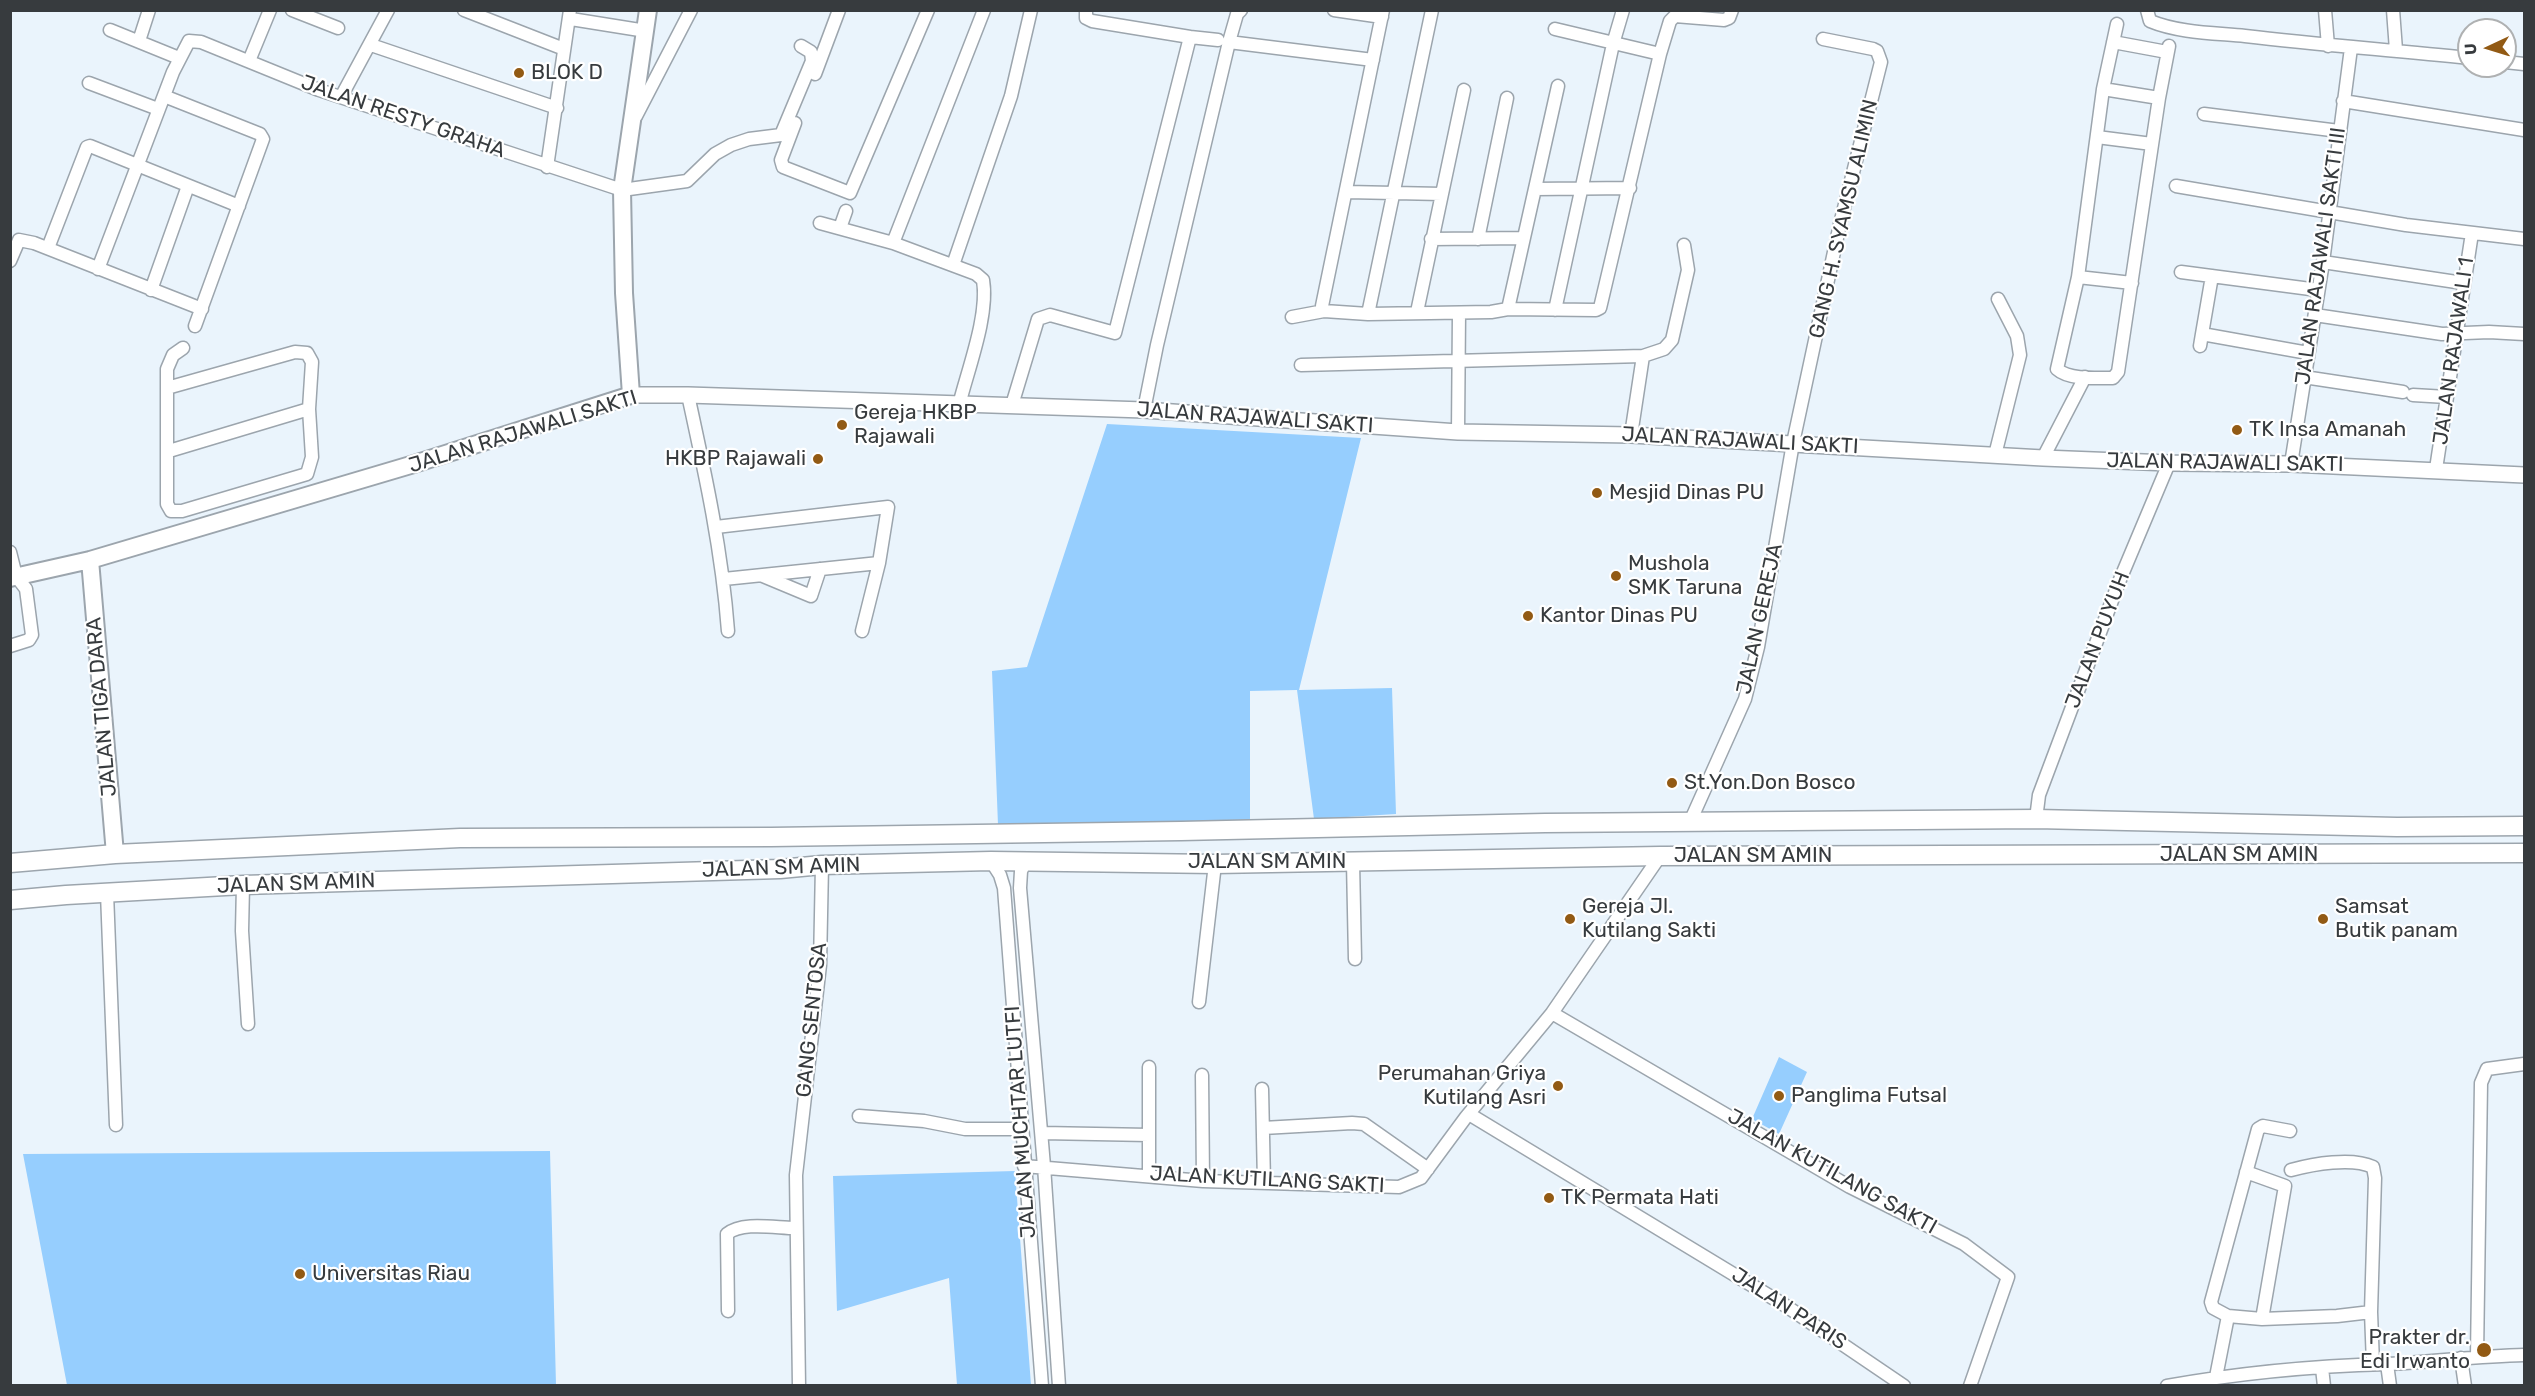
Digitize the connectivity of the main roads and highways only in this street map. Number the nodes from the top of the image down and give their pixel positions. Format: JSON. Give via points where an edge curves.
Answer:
{"nodes":[{"id":1,"x":648,"y":10,"type":"edge"},
{"id":2,"x":90,"y":560,"type":"junction"},
{"id":3,"x":13,"y":577,"type":"edge"},
{"id":4,"x":2524,"y":826,"type":"edge"},
{"id":5,"x":1181,"y":831,"type":"junction"},
{"id":6,"x":2524,"y":853,"type":"edge"},
{"id":7,"x":115,"y":854,"type":"junction"},
{"id":8,"x":10,"y":863,"type":"edge"},
{"id":9,"x":1183,"y":863,"type":"junction"},
{"id":10,"x":10,"y":900,"type":"edge"}],
"edges":[{"from":1,"to":2,"type":"main road","name":"JALAN RAJAWALI SAKTI","via":[[622,190],[624,293],[632,395]]},
{"from":2,"to":3,"type":"main road","name":"JALAN RAJAWALI SAKTI"},
{"from":2,"to":7,"type":"main road","name":"JALAN TIGA DARA"},
{"from":4,"to":5,"type":"main road","name":"JALAN SM AMIN","via":[[2036,819]]},
{"from":5,"to":7,"type":"main road","name":"JALAN SM AMIN","via":[[460,838]]},
{"from":5,"to":9,"type":"main road"},
{"from":6,"to":9,"type":"main road","name":"JALAN SM AMIN","via":[[1660,856]]},
{"from":7,"to":8,"type":"main road","name":"JALAN SM AMIN"},
{"from":9,"to":10,"type":"main road","name":"JALAN SM AMIN","via":[[991,861],[822,865],[243,885]]}]}
